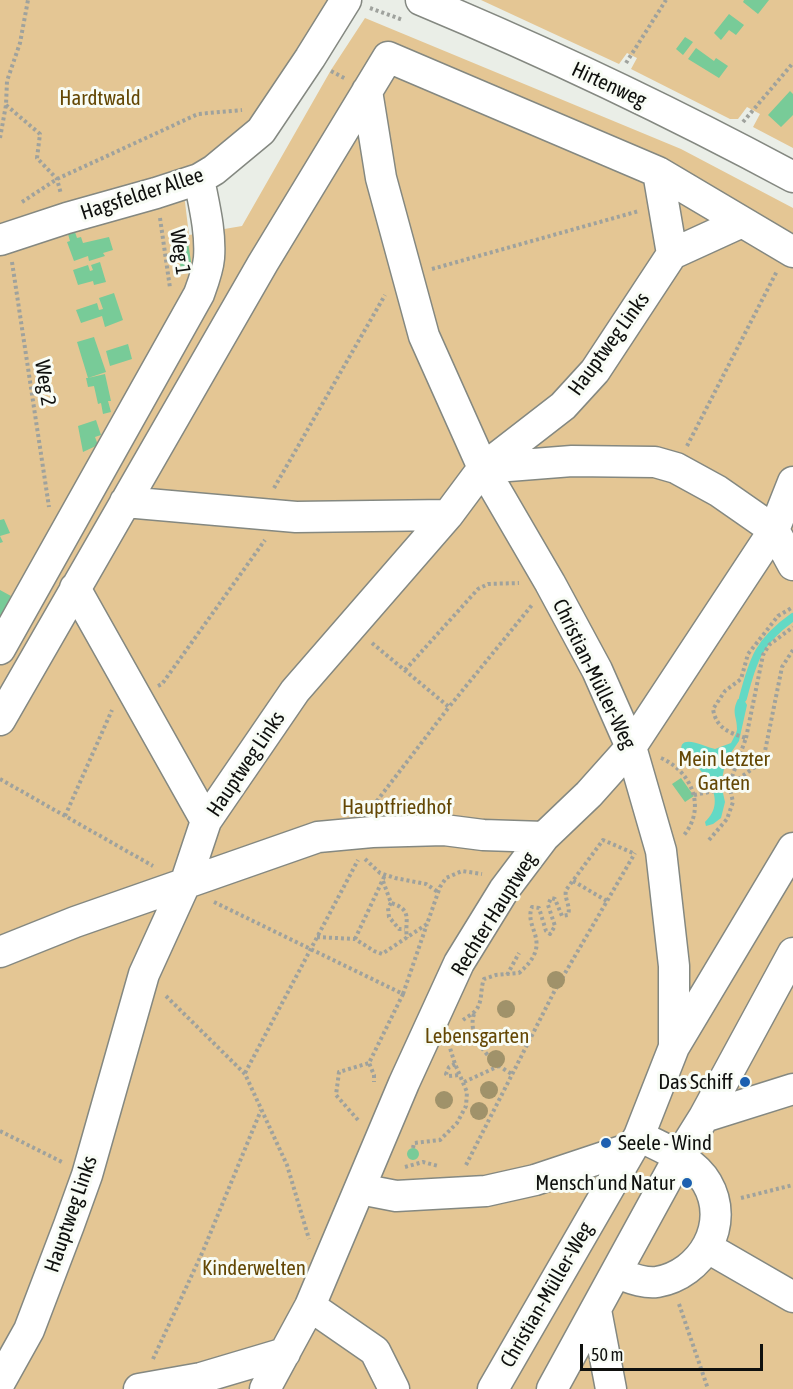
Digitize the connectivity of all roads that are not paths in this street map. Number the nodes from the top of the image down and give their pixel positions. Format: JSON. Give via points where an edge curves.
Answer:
{"nodes":[{"id":1,"x":346,"y":0,"type":"edge"},
{"id":2,"x":421,"y":0,"type":"edge"},
{"id":3,"x":368,"y":91,"type":"junction"},
{"id":4,"x":658,"y":172,"type":"junction"},
{"id":5,"x":793,"y":177,"type":"edge"},
{"id":6,"x":199,"y":179,"type":"junction"},
{"id":7,"x":742,"y":222,"type":"junction"},
{"id":8,"x":5,"y":245,"type":"edge"},
{"id":9,"x":790,"y":250,"type":"edge"},
{"id":10,"x":672,"y":254,"type":"junction"},
{"id":11,"x":483,"y":468,"type":"junction"},
{"id":12,"x":793,"y":482,"type":"edge"},
{"id":13,"x":125,"y":502,"type":"junction"},
{"id":14,"x":448,"y":515,"type":"junction"},
{"id":15,"x":774,"y":530,"type":"junction"},
{"id":16,"x":793,"y":565,"type":"edge"},
{"id":17,"x":75,"y":588,"type":"junction"},
{"id":18,"x":0,"y":649,"type":"edge"},
{"id":19,"x":0,"y":720,"type":"edge"},
{"id":20,"x":632,"y":752,"type":"junction"},
{"id":21,"x":206,"y":821,"type":"junction"},
{"id":22,"x":544,"y":837,"type":"junction"},
{"id":23,"x":793,"y":848,"type":"edge"},
{"id":24,"x":196,"y":881,"type":"junction"},
{"id":25,"x":0,"y":952,"type":"edge"},
{"id":26,"x":793,"y":952,"type":"edge"},
{"id":27,"x":674,"y":1047,"type":"junction"},
{"id":28,"x":793,"y":1089,"type":"edge"},
{"id":29,"x":704,"y":1117,"type":"junction"},
{"id":30,"x":635,"y":1142,"type":"junction"},
{"id":31,"x":679,"y":1156,"type":"junction"},
{"id":32,"x":360,"y":1189,"type":"junction"},
{"id":33,"x":708,"y":1248,"type":"junction"},
{"id":34,"x":616,"y":1273,"type":"junction"},
{"id":35,"x":315,"y":1293,"type":"junction"},
{"id":36,"x":793,"y":1297,"type":"edge"},
{"id":37,"x":596,"y":1310,"type":"junction"},
{"id":38,"x":285,"y":1353,"type":"junction"},
{"id":39,"x":0,"y":1382,"type":"edge"},
{"id":40,"x":139,"y":1389,"type":"edge"},
{"id":41,"x":265,"y":1389,"type":"edge"},
{"id":42,"x":394,"y":1389,"type":"edge"},
{"id":43,"x":493,"y":1389,"type":"edge"},
{"id":44,"x":552,"y":1389,"type":"edge"},
{"id":45,"x":610,"y":1389,"type":"edge"}],
"edges":[{"from":1,"to":6,"type":"street","name":"Hagsfelder Allee","via":[[261,131]]},
{"from":2,"to":5,"type":"street","name":"Hirtenweg","via":[[489,28],[727,141]]},
{"from":3,"to":4,"type":"street","via":[[388,57]]},
{"from":3,"to":11,"type":"street","name":"Christian-Müller-Weg","via":[[381,178],[424,336]]},
{"from":3,"to":13,"type":"street"},
{"from":4,"to":7,"type":"street"},
{"from":4,"to":10,"type":"street"},
{"from":6,"to":8,"type":"street","name":"Hagsfelder Allee"},
{"from":6,"to":18,"type":"street","via":[[209,261],[199,294]]},
{"from":7,"to":9,"type":"street"},
{"from":7,"to":10,"type":"street"},
{"from":10,"to":11,"type":"street","name":"Hauptweg Links","via":[[595,371],[563,406]]},
{"from":11,"to":14,"type":"street","name":"Hauptweg Links"},
{"from":11,"to":15,"type":"street","via":[[572,461],[654,462],[676,468],[718,491]]},
{"from":11,"to":20,"type":"street","name":"Christian-Müller-Weg","via":[[597,670]]},
{"from":12,"to":15,"type":"street","name":"Rechter Hauptweg"},
{"from":13,"to":14,"type":"street","via":[[296,518]]},
{"from":13,"to":17,"type":"street"},
{"from":14,"to":21,"type":"street","name":"Hauptweg Links","via":[[295,691]]},
{"from":15,"to":16,"type":"street"},
{"from":15,"to":20,"type":"street","name":"Rechter Hauptweg"},
{"from":17,"to":19,"type":"street"},
{"from":17,"to":21,"type":"street"},
{"from":20,"to":22,"type":"street","name":"Rechter Hauptweg"},
{"from":20,"to":27,"type":"street","name":"Christian-Müller-Weg","via":[[674,966]]},
{"from":21,"to":24,"type":"street","name":"Hauptweg Links"},
{"from":22,"to":24,"type":"street","via":[[444,831],[318,837]]},
{"from":22,"to":32,"type":"street","name":"Rechter Hauptweg","via":[[504,890],[459,963],[371,1126]]},
{"from":23,"to":27,"type":"street"},
{"from":24,"to":25,"type":"street"},
{"from":24,"to":39,"type":"street","name":"Hauptweg Links","via":[[144,974],[87,1175],[29,1330]]},
{"from":26,"to":29,"type":"street"},
{"from":27,"to":30,"type":"street","name":"Christian-Müller-Weg"},
{"from":28,"to":29,"type":"street"},
{"from":29,"to":31,"type":"street"},
{"from":30,"to":31,"type":"street"},
{"from":30,"to":32,"type":"street","via":[[535,1180],[486,1191],[396,1196]]},
{"from":30,"to":43,"type":"street","name":"Christian-Müller-Weg"},
{"from":31,"to":33,"type":"street","via":[[700,1174],[712,1193],[713,1237]]},
{"from":31,"to":34,"type":"street"},
{"from":32,"to":35,"type":"street","name":"Rechter Hauptweg"},
{"from":33,"to":34,"type":"street","via":[[690,1268],[656,1282]]},
{"from":33,"to":36,"type":"street"},
{"from":34,"to":37,"type":"street"},
{"from":35,"to":38,"type":"street","name":"Rechter Hauptweg"},
{"from":35,"to":42,"type":"street","via":[[375,1351]]},
{"from":37,"to":44,"type":"street"},
{"from":37,"to":45,"type":"street"},
{"from":38,"to":40,"type":"street","via":[[201,1378]]},
{"from":38,"to":41,"type":"street","name":"Rechter Hauptweg"}]}
